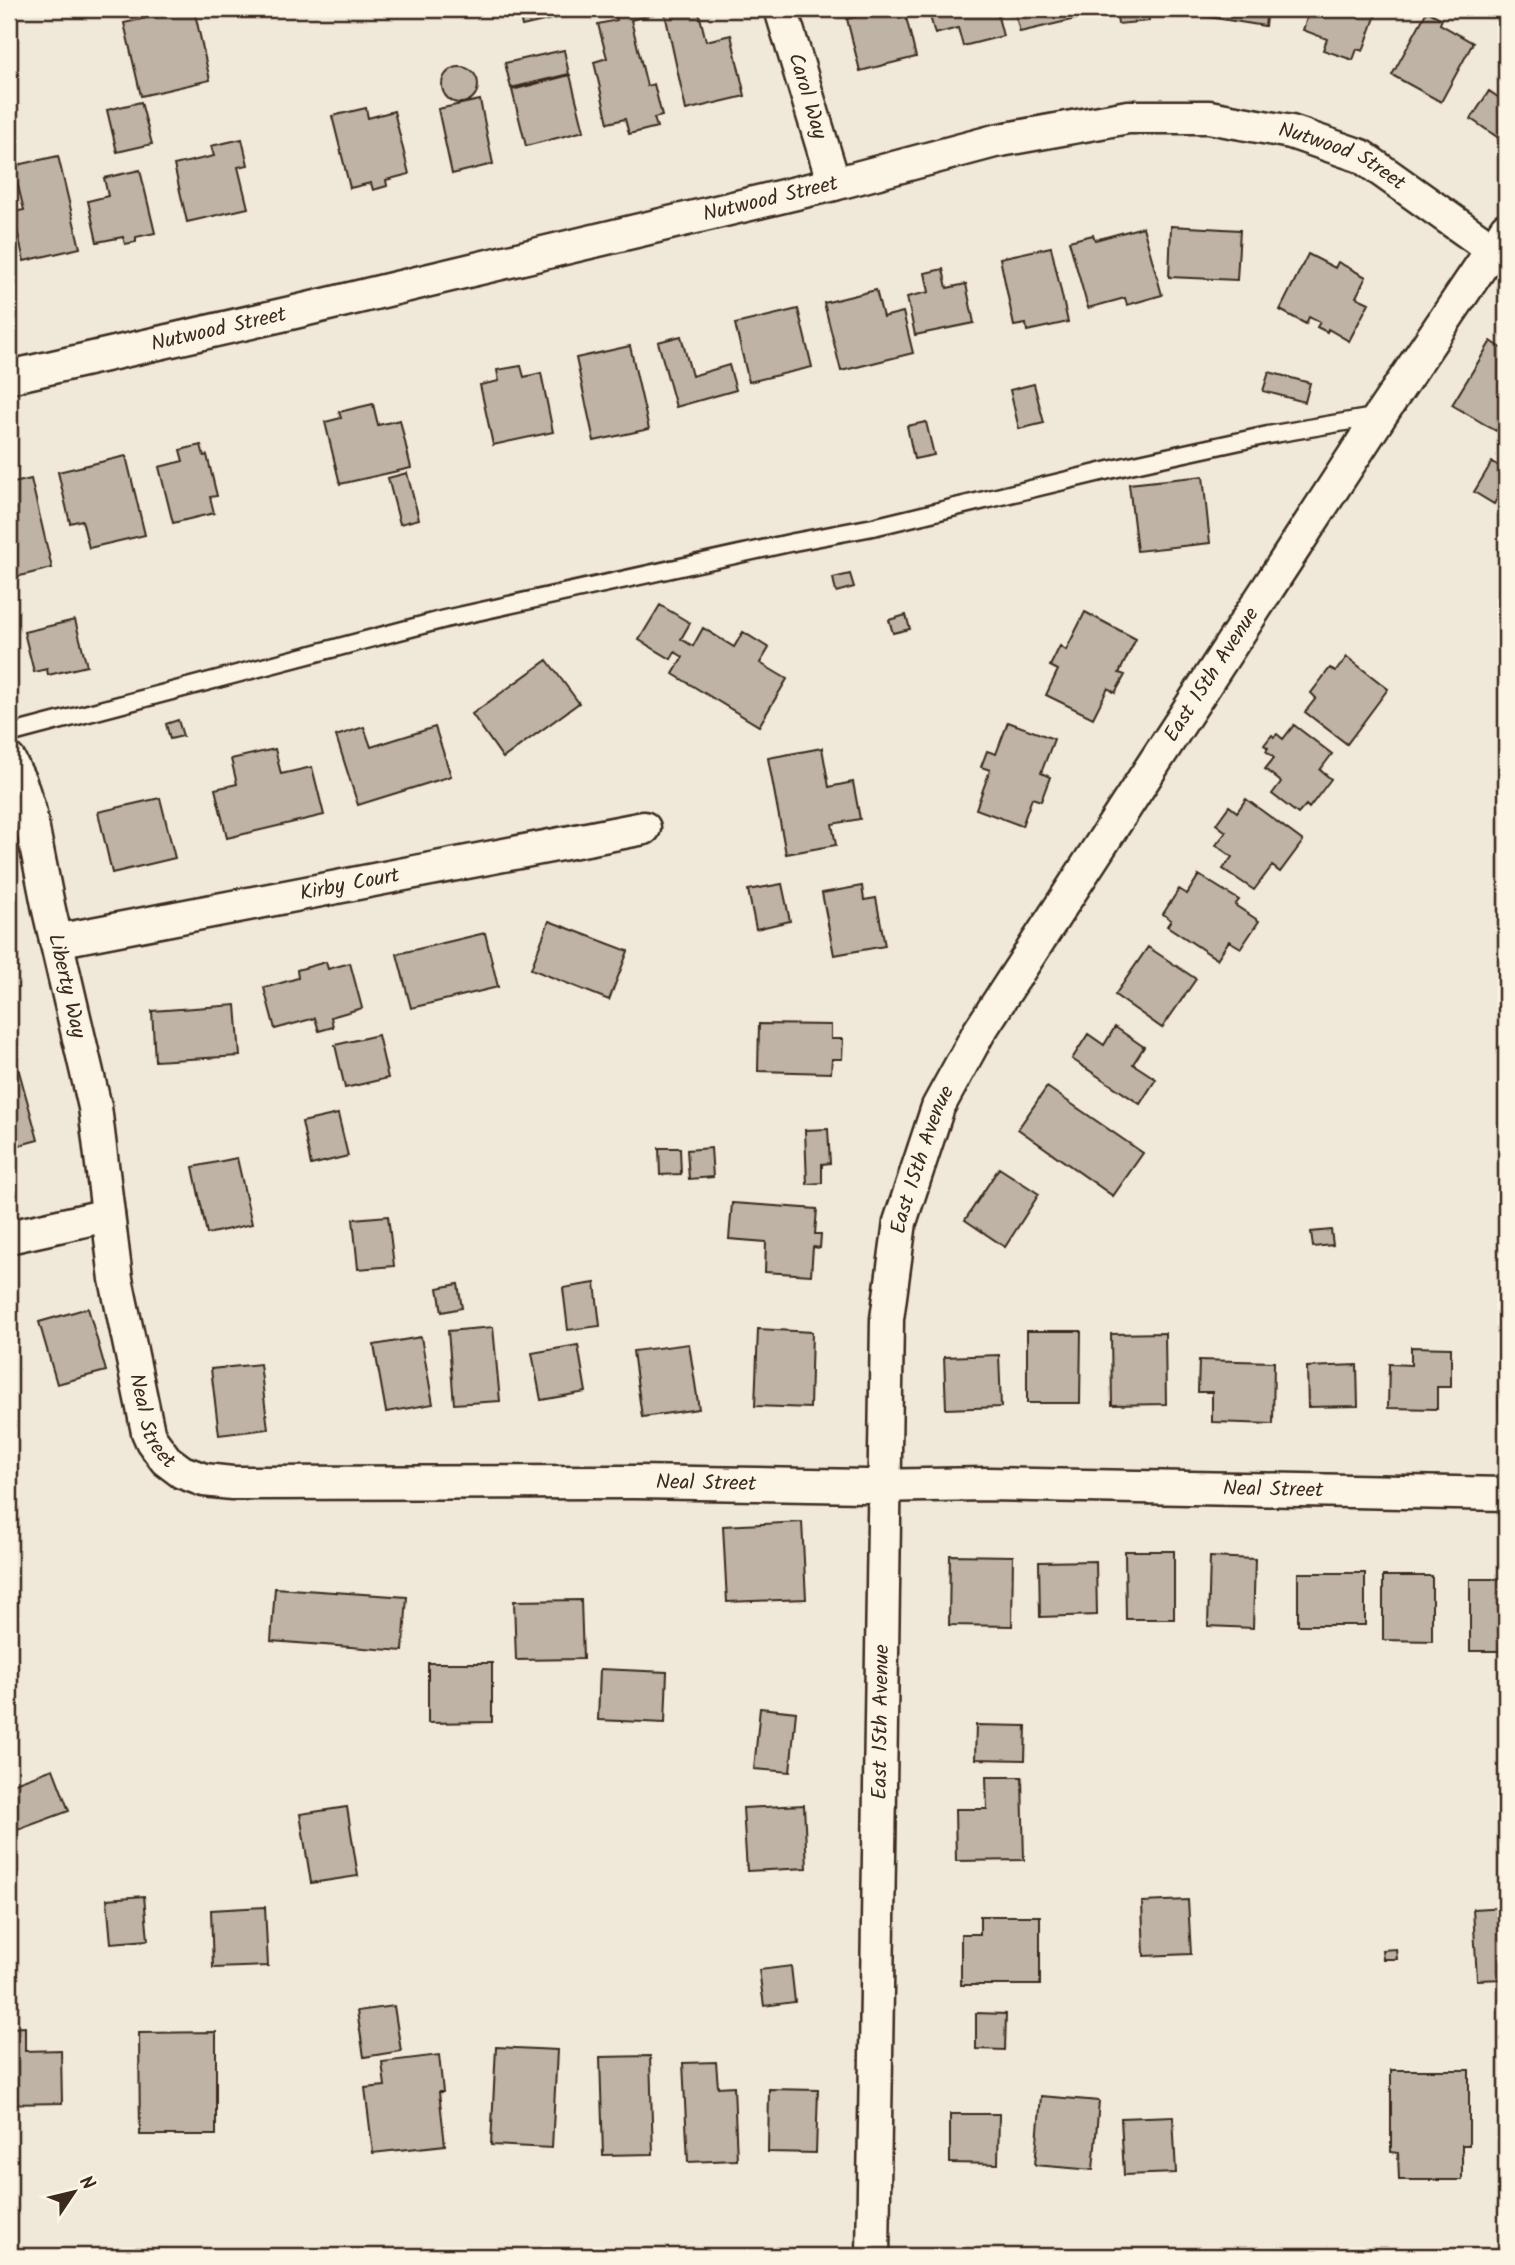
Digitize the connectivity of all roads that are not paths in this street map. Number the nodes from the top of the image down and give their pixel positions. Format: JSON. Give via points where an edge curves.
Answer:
{"nodes":[{"id":1,"x":781,"y":9,"type":"edge"},
{"id":2,"x":834,"y":184,"type":"junction"},
{"id":3,"x":1502,"y":246,"type":"edge"},
{"id":4,"x":9,"y":377,"type":"edge"},
{"id":5,"x":1380,"y":416,"type":"junction"},
{"id":6,"x":9,"y":734,"type":"edge"},
{"id":7,"x":9,"y":760,"type":"edge"},
{"id":8,"x":644,"y":828,"type":"dead end"},
{"id":9,"x":56,"y":941,"type":"junction"},
{"id":10,"x":108,"y":1215,"type":"junction"},
{"id":11,"x":9,"y":1237,"type":"edge"},
{"id":12,"x":886,"y":1485,"type":"junction"},
{"id":13,"x":1506,"y":1494,"type":"edge"},
{"id":14,"x":873,"y":2256,"type":"edge"}],
"edges":[{"from":1,"to":2,"type":"street","name":"Carol Way"},
{"from":2,"to":3,"type":"street","name":"Nutwood Street","via":[[995,141],[1128,117],[1209,117],[1291,132],[1361,156]]},
{"from":2,"to":4,"type":"street","name":"Nutwood Street"},
{"from":3,"to":5,"type":"street","name":"East 15th Avenue"},
{"from":5,"to":6,"type":"lane","via":[[1268,435],[873,527],[445,619]]},
{"from":5,"to":12,"type":"street","name":"East 15th Avenue","via":[[979,1032],[938,1107],[900,1222],[887,1320]]},
{"from":7,"to":9,"type":"street","name":"Liberty Way","via":[[29,810]]},
{"from":8,"to":9,"type":"street","name":"Kirby Court"},
{"from":9,"to":10,"type":"street","name":"Liberty Way","via":[[95,1107]]},
{"from":10,"to":11,"type":"street"},
{"from":10,"to":12,"type":"street","name":"Neal Street","via":[[116,1279],[148,1432],[166,1460],[194,1476],[232,1483]]},
{"from":12,"to":13,"type":"street","name":"Neal Street"},
{"from":12,"to":14,"type":"street","name":"East 15th Avenue"}]}
